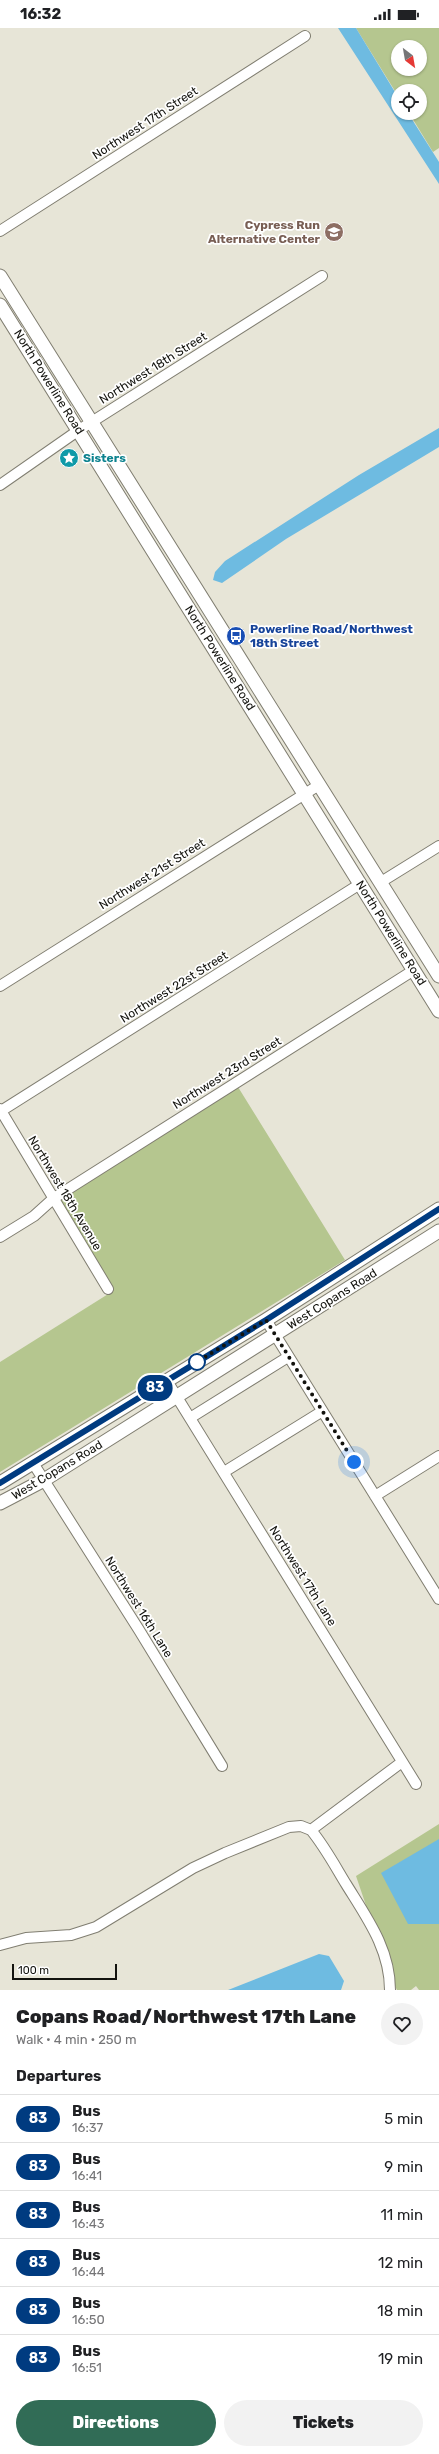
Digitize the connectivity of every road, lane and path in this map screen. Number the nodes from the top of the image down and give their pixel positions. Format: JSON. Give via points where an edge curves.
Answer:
{"nodes":[{"id":1,"x":304,"y":36,"type":"dead end"},
{"id":2,"x":0,"y":231,"type":"edge"},
{"id":3,"x":0,"y":276,"type":"edge"},
{"id":4,"x":322,"y":276,"type":"dead end"},
{"id":5,"x":0,"y":305,"type":"edge"},
{"id":6,"x":92,"y":422,"type":"junction"},
{"id":7,"x":79,"y":430,"type":"junction"},
{"id":8,"x":0,"y":485,"type":"edge"},
{"id":9,"x":167,"y":573,"type":"junction"},
{"id":10,"x":213,"y":615,"type":"junction"},
{"id":11,"x":319,"y":785,"type":"junction"},
{"id":12,"x":304,"y":794,"type":"junction"},
{"id":13,"x":439,"y":846,"type":"edge"},
{"id":14,"x":381,"y":882,"type":"junction"},
{"id":15,"x":360,"y":884,"type":"junction"},
{"id":16,"x":403,"y":954,"type":"junction"},
{"id":17,"x":430,"y":961,"type":"junction"},
{"id":18,"x":414,"y":970,"type":"junction"},
{"id":19,"x":439,"y":976,"type":"edge"},
{"id":20,"x":0,"y":986,"type":"edge"},
{"id":21,"x":439,"y":1011,"type":"edge"},
{"id":22,"x":0,"y":1110,"type":"edge"},
{"id":23,"x":54,"y":1198,"type":"junction"},
{"id":24,"x":439,"y":1209,"type":"edge"},
{"id":25,"x":439,"y":1232,"type":"edge"},
{"id":26,"x":0,"y":1237,"type":"edge"},
{"id":27,"x":108,"y":1289,"type":"dead end"},
{"id":28,"x":266,"y":1320,"type":"junction"},
{"id":29,"x":275,"y":1335,"type":"junction"},
{"id":30,"x":288,"y":1357,"type":"junction"},
{"id":31,"x":167,"y":1381,"type":"junction"},
{"id":32,"x":177,"y":1396,"type":"junction"},
{"id":33,"x":322,"y":1412,"type":"junction"},
{"id":34,"x":190,"y":1418,"type":"junction"},
{"id":35,"x":439,"y":1456,"type":"edge"},
{"id":36,"x":33,"y":1463,"type":"junction"},
{"id":37,"x":224,"y":1472,"type":"junction"},
{"id":38,"x":44,"y":1480,"type":"junction"},
{"id":39,"x":0,"y":1483,"type":"edge"},
{"id":40,"x":376,"y":1496,"type":"junction"},
{"id":41,"x":0,"y":1503,"type":"edge"},
{"id":42,"x":439,"y":1599,"type":"edge"},
{"id":43,"x":402,"y":1762,"type":"junction"},
{"id":44,"x":222,"y":1766,"type":"dead end"},
{"id":45,"x":416,"y":1784,"type":"dead end"},
{"id":46,"x":311,"y":1830,"type":"junction"},
{"id":47,"x":0,"y":1945,"type":"edge"},
{"id":48,"x":390,"y":1990,"type":"edge"}],
"edges":[{"from":1,"to":2,"type":"street","name":"Northwest 17th Street"},
{"from":3,"to":6,"type":"main road","name":"North Powerline Road"},
{"from":4,"to":6,"type":"street","name":"Northwest 18th Street"},
{"from":5,"to":7,"type":"main road","name":"North Powerline Road"},
{"from":6,"to":7,"type":"street","name":"Northwest 18th Street"},
{"from":6,"to":10,"type":"main road","name":"North Powerline Road"},
{"from":7,"to":8,"type":"street","name":"Northwest 18th Street"},
{"from":7,"to":9,"type":"main road","name":"North Powerline Road"},
{"from":9,"to":10,"type":"main road","via":[[179,577],[200,611]]},
{"from":9,"to":12,"type":"main road","name":"North Powerline Road"},
{"from":10,"to":11,"type":"main road","name":"North Powerline Road"},
{"from":11,"to":12,"type":"street","name":"Northwest 21st Street"},
{"from":11,"to":14,"type":"main road","name":"North Powerline Road"},
{"from":12,"to":15,"type":"main road","name":"North Powerline Road"},
{"from":12,"to":20,"type":"street","name":"Northwest 21st Street"},
{"from":13,"to":14,"type":"street"},
{"from":14,"to":17,"type":"main road","name":"North Powerline Road"},
{"from":15,"to":16,"type":"main road","name":"North Powerline Road"},
{"from":15,"to":22,"type":"street","name":"Northwest 22st Street"},
{"from":16,"to":17,"type":"main road","via":[[419,961]]},
{"from":16,"to":18,"type":"main road","name":"North Powerline Road"},
{"from":17,"to":19,"type":"main road","name":"North Powerline Road"},
{"from":18,"to":21,"type":"main road","name":"North Powerline Road"},
{"from":18,"to":23,"type":"street","name":"Northwest 23rd Street"},
{"from":22,"to":23,"type":"street","name":"Northwest 18th Avenue"},
{"from":23,"to":26,"type":"street","name":"Northwest 23rd Street","via":[[34,1216]]},
{"from":23,"to":27,"type":"street","name":"Northwest 18th Avenue"},
{"from":24,"to":28,"type":"main road","name":"West Copans Road"},
{"from":25,"to":29,"type":"main road","name":"West Copans Road"},
{"from":28,"to":29,"type":"street"},
{"from":28,"to":31,"type":"main road","name":"West Copans Road"},
{"from":29,"to":30,"type":"street"},
{"from":29,"to":32,"type":"main road","name":"West Copans Road"},
{"from":30,"to":33,"type":"street"},
{"from":30,"to":34,"type":"street"},
{"from":31,"to":32,"type":"street","name":"Northwest 17th Lane"},
{"from":31,"to":36,"type":"main road","name":"West Copans Road"},
{"from":32,"to":34,"type":"street","name":"Northwest 17th Lane"},
{"from":32,"to":38,"type":"main road","name":"West Copans Road"},
{"from":33,"to":37,"type":"street"},
{"from":33,"to":40,"type":"street"},
{"from":34,"to":37,"type":"street","name":"Northwest 17th Lane"},
{"from":35,"to":40,"type":"street"},
{"from":36,"to":38,"type":"street","name":"Northwest 16th Lane"},
{"from":36,"to":39,"type":"main road","name":"West Copans Road"},
{"from":37,"to":43,"type":"street","name":"Northwest 17th Lane"},
{"from":38,"to":41,"type":"main road","name":"West Copans Road"},
{"from":38,"to":44,"type":"street","name":"Northwest 16th Lane"},
{"from":40,"to":42,"type":"street"},
{"from":43,"to":45,"type":"street","name":"Northwest 17th Lane"},
{"from":43,"to":46,"type":"street"},
{"from":46,"to":47,"type":"street","via":[[301,1826],[289,1827],[225,1853],[193,1868],[96,1927],[71,1935],[26,1938]]},
{"from":46,"to":48,"type":"street","via":[[377,1933],[387,1962]]}]}
